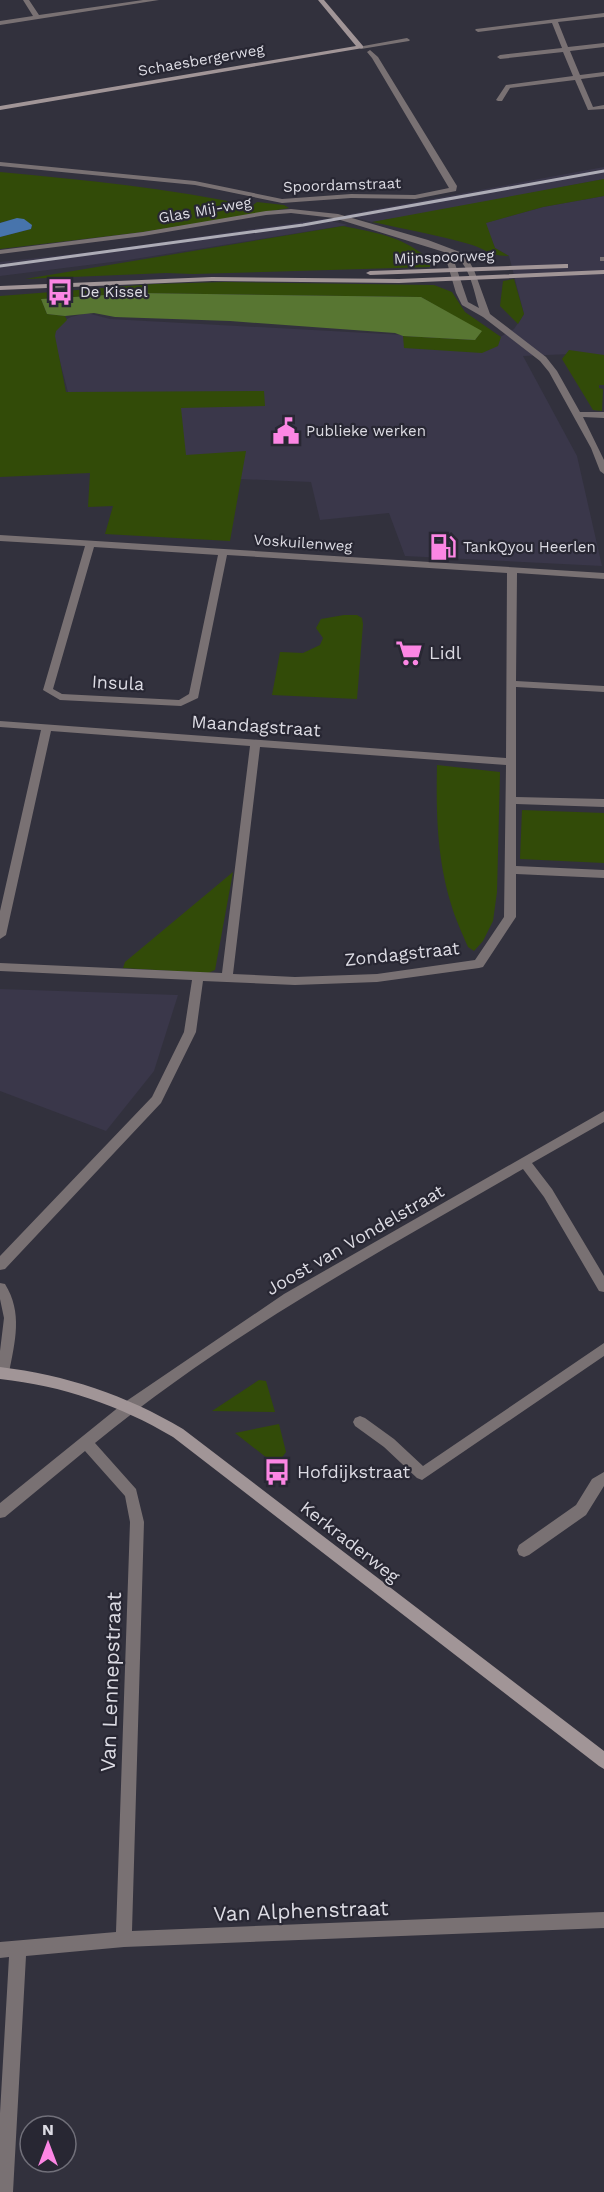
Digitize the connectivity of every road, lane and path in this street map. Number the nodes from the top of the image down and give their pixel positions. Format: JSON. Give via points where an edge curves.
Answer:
{"nodes":[{"id":1,"x":26,"y":0,"type":"edge"},
{"id":2,"x":156,"y":0,"type":"edge"},
{"id":3,"x":321,"y":0,"type":"edge"},
{"id":4,"x":116,"y":3,"type":"edge"},
{"id":5,"x":604,"y":15,"type":"edge"},
{"id":6,"x":37,"y":18,"type":"junction"},
{"id":7,"x":554,"y":21,"type":"junction"},
{"id":8,"x":0,"y":23,"type":"edge"},
{"id":9,"x":478,"y":30,"type":"dead end"},
{"id":10,"x":407,"y":40,"type":"dead end"},
{"id":11,"x":604,"y":45,"type":"edge"},
{"id":12,"x":361,"y":47,"type":"junction"},
{"id":13,"x":565,"y":49,"type":"junction"},
{"id":14,"x":370,"y":52,"type":"dead end"},
{"id":15,"x":500,"y":57,"type":"dead end"},
{"id":16,"x":604,"y":74,"type":"edge"},
{"id":17,"x":576,"y":78,"type":"junction"},
{"id":18,"x":500,"y":100,"type":"dead end"},
{"id":19,"x":604,"y":107,"type":"edge"},
{"id":20,"x":0,"y":108,"type":"edge"},
{"id":21,"x":0,"y":164,"type":"edge"},
{"id":22,"x":447,"y":250,"type":"junction"},
{"id":23,"x":0,"y":252,"type":"edge"},
{"id":24,"x":604,"y":260,"type":"edge"},
{"id":25,"x":604,"y":272,"type":"edge"},
{"id":26,"x":471,"y":274,"type":"junction"},
{"id":27,"x":454,"y":275,"type":"junction"},
{"id":28,"x":0,"y":288,"type":"edge"},
{"id":29,"x":42,"y":288,"type":"junction"},
{"id":30,"x":0,"y":293,"type":"edge"},
{"id":31,"x":486,"y":315,"type":"junction"},
{"id":32,"x":577,"y":414,"type":"junction"},
{"id":33,"x":604,"y":415,"type":"edge"},
{"id":34,"x":604,"y":471,"type":"edge"},
{"id":35,"x":0,"y":538,"type":"edge"},
{"id":36,"x":90,"y":544,"type":"junction"},
{"id":37,"x":223,"y":554,"type":"junction"},
{"id":38,"x":512,"y":572,"type":"junction"},
{"id":39,"x":604,"y":576,"type":"edge"},
{"id":40,"x":512,"y":684,"type":"junction"},
{"id":41,"x":604,"y":689,"type":"edge"},
{"id":42,"x":0,"y":724,"type":"edge"},
{"id":43,"x":47,"y":727,"type":"junction"},
{"id":44,"x":255,"y":742,"type":"junction"},
{"id":45,"x":510,"y":762,"type":"junction"},
{"id":46,"x":510,"y":800,"type":"junction"},
{"id":47,"x":604,"y":803,"type":"edge"},
{"id":48,"x":512,"y":870,"type":"junction"},
{"id":49,"x":604,"y":874,"type":"edge"},
{"id":50,"x":0,"y":934,"type":"edge"},
{"id":51,"x":0,"y":967,"type":"edge"},
{"id":52,"x":198,"y":977,"type":"junction"},
{"id":53,"x":226,"y":978,"type":"junction"},
{"id":54,"x":604,"y":1116,"type":"edge"},
{"id":55,"x":525,"y":1163,"type":"junction"},
{"id":56,"x":0,"y":1266,"type":"edge"},
{"id":57,"x":604,"y":1287,"type":"edge"},
{"id":58,"x":0,"y":1288,"type":"edge"},
{"id":59,"x":604,"y":1349,"type":"edge"},
{"id":60,"x":1,"y":1373,"type":"edge"},
{"id":61,"x":130,"y":1406,"type":"junction"},
{"id":62,"x":360,"y":1422,"type":"dead end"},
{"id":63,"x":87,"y":1443,"type":"junction"},
{"id":64,"x":604,"y":1478,"type":"edge"},
{"id":65,"x":0,"y":1512,"type":"edge"},
{"id":66,"x":524,"y":1550,"type":"dead end"},
{"id":67,"x":604,"y":1761,"type":"edge"},
{"id":68,"x":604,"y":1920,"type":"edge"},
{"id":69,"x":124,"y":1939,"type":"junction"},
{"id":70,"x":18,"y":1948,"type":"junction"},
{"id":71,"x":0,"y":1950,"type":"edge"},
{"id":72,"x":4,"y":2192,"type":"edge"}],
"edges":[{"from":1,"to":6,"type":"street"},
{"from":2,"to":4,"type":"street"},
{"from":3,"to":12,"type":"street"},
{"from":4,"to":6,"type":"street"},
{"from":5,"to":7,"type":"street"},
{"from":6,"to":8,"type":"street"},
{"from":7,"to":9,"type":"street"},
{"from":7,"to":13,"type":"street"},
{"from":10,"to":12,"type":"street","name":"Schaesbergerweg"},
{"from":11,"to":13,"type":"street"},
{"from":12,"to":20,"type":"street","name":"Schaesbergerweg"},
{"from":13,"to":15,"type":"street"},
{"from":13,"to":17,"type":"street"},
{"from":14,"to":21,"type":"street","name":"Spoordamstraat","via":[[425,138],[452,190],[415,197],[282,201],[195,183]]},
{"from":16,"to":17,"type":"street"},
{"from":17,"to":18,"type":"street","via":[[508,86]]},
{"from":17,"to":19,"type":"street","via":[[590,109]]},
{"from":22,"to":23,"type":"street","name":"Glas Mij-weg","via":[[335,216],[291,211]]},
{"from":22,"to":26,"type":"street","name":"Glas Mij-weg","via":[[462,256]]},
{"from":22,"to":27,"type":"street"},
{"from":24,"to":26,"type":"street","name":"Mijnspoorweg"},
{"from":25,"to":26,"type":"street","name":"Mijnspoorweg"},
{"from":26,"to":27,"type":"street","name":"Mijnspoorweg"},
{"from":26,"to":31,"type":"street"},
{"from":27,"to":29,"type":"street","name":"Mijnspoorweg","via":[[357,281],[182,280]]},
{"from":27,"to":31,"type":"street","via":[[465,303]]},
{"from":28,"to":29,"type":"street","name":"Mijnspoorweg"},
{"from":29,"to":30,"type":"street","name":"Mijnspoorweg"},
{"from":31,"to":32,"type":"street","via":[[553,370]]},
{"from":32,"to":33,"type":"street"},
{"from":32,"to":34,"type":"street"},
{"from":35,"to":36,"type":"street","name":"Voskuilenweg"},
{"from":36,"to":37,"type":"street","name":"Voskuilenweg"},
{"from":36,"to":37,"type":"street","name":"Insula","via":[[48,690],[60,697],[181,703],[194,696]]},
{"from":37,"to":38,"type":"street","name":"Voskuilenweg"},
{"from":38,"to":39,"type":"street","name":"Voskuilenweg"},
{"from":38,"to":40,"type":"street","name":"Zondagstraat"},
{"from":40,"to":41,"type":"street"},
{"from":40,"to":45,"type":"street","name":"Zondagstraat"},
{"from":42,"to":43,"type":"street","name":"Maandagstraat"},
{"from":43,"to":44,"type":"street","name":"Maandagstraat"},
{"from":43,"to":50,"type":"street"},
{"from":44,"to":45,"type":"street","name":"Maandagstraat"},
{"from":44,"to":53,"type":"street"},
{"from":45,"to":46,"type":"street","name":"Zondagstraat"},
{"from":46,"to":47,"type":"street"},
{"from":46,"to":48,"type":"street","name":"Zondagstraat"},
{"from":48,"to":49,"type":"street"},
{"from":48,"to":53,"type":"street","name":"Zondagstraat","via":[[510,917],[479,964],[377,978]]},
{"from":51,"to":52,"type":"street","name":"Zondagstraat"},
{"from":52,"to":53,"type":"street","name":"Zondagstraat"},
{"from":52,"to":56,"type":"street","via":[[190,1032],[157,1100]]},
{"from":54,"to":55,"type":"street","name":"Joost van Vondelstraat"},
{"from":55,"to":57,"type":"street","via":[[548,1193]]},
{"from":55,"to":61,"type":"street","name":"Joost van Vondelstraat","via":[[289,1298]]},
{"from":58,"to":60,"type":"street","name":"Kerkraderweg","via":[[8,1297],[10,1320]]},
{"from":59,"to":62,"type":"street","via":[[422,1474]]},
{"from":60,"to":61,"type":"street","name":"Kerkraderweg","via":[[64,1383]]},
{"from":61,"to":63,"type":"street"},
{"from":61,"to":67,"type":"street","name":"Kerkraderweg","via":[[187,1439]]},
{"from":63,"to":65,"type":"street"},
{"from":63,"to":69,"type":"street","name":"Van Lennepstraat","via":[[131,1493],[137,1522]]},
{"from":64,"to":66,"type":"street","via":[[581,1510]]},
{"from":68,"to":69,"type":"street","name":"Van Alphenstraat"},
{"from":69,"to":70,"type":"street","name":"Van Alphenstraat"},
{"from":70,"to":71,"type":"street","name":"Van Alphenstraat"},
{"from":70,"to":72,"type":"street"}]}
